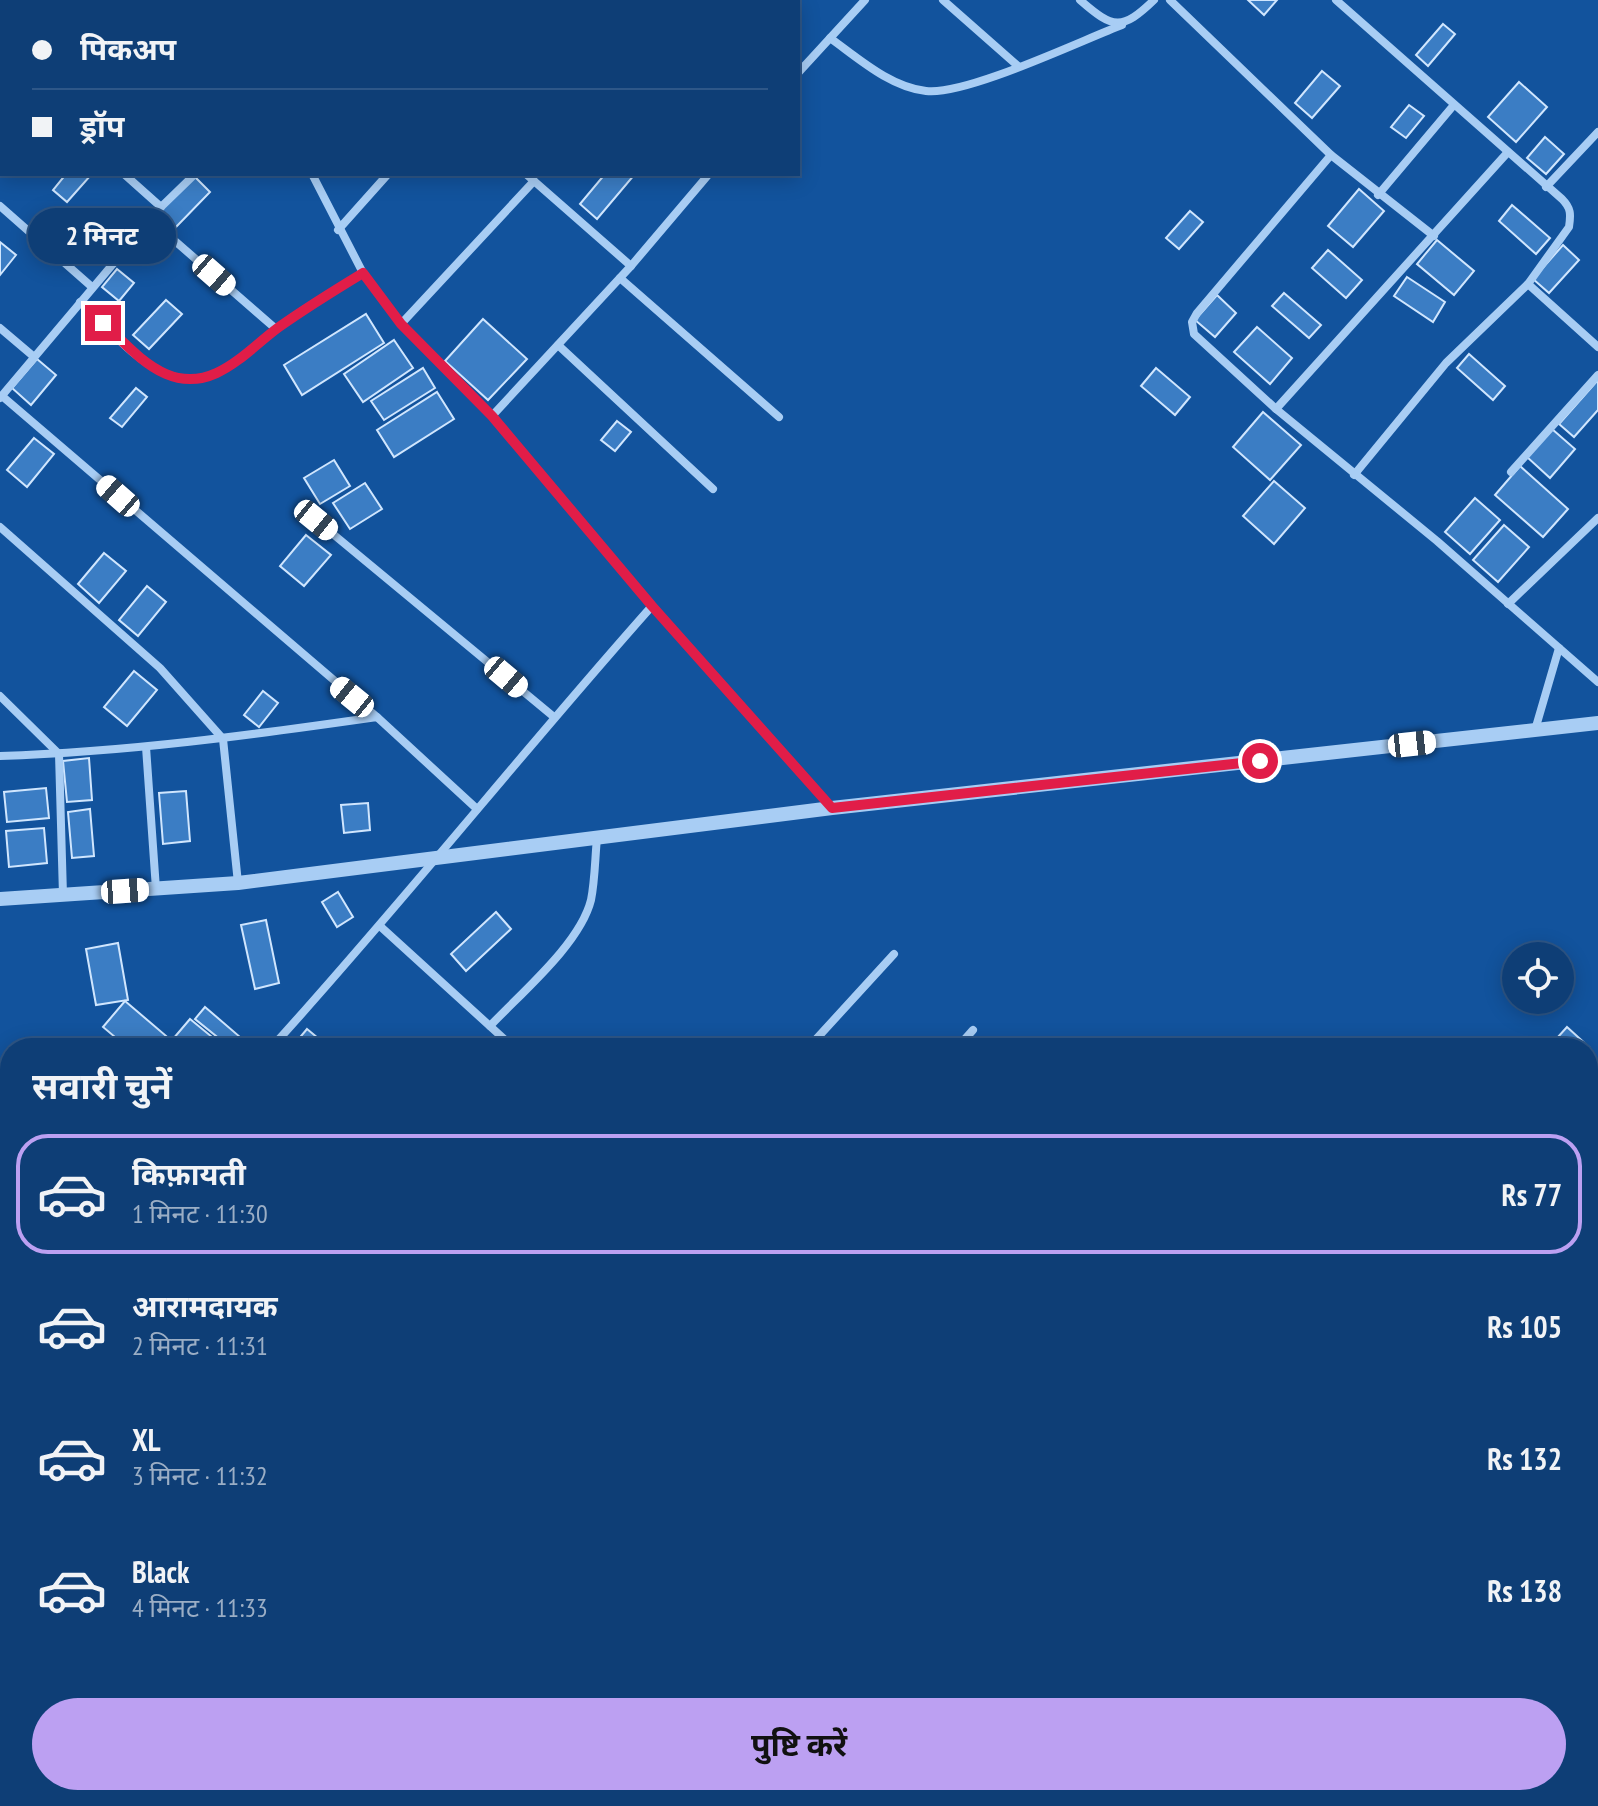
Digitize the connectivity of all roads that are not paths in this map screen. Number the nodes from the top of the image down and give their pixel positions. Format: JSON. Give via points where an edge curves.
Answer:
{"nodes":[{"id":1,"x":865,"y":0,"type":"edge"},
{"id":2,"x":943,"y":0,"type":"edge"},
{"id":3,"x":1080,"y":0,"type":"edge"},
{"id":4,"x":1154,"y":0,"type":"edge"},
{"id":5,"x":1170,"y":0,"type":"edge"},
{"id":6,"x":1336,"y":0,"type":"edge"},
{"id":7,"x":1122,"y":25,"type":"junction"},
{"id":8,"x":830,"y":38,"type":"junction"},
{"id":9,"x":1018,"y":66,"type":"junction"},
{"id":10,"x":800,"y":71,"type":"edge"},
{"id":11,"x":1453,"y":106,"type":"junction"},
{"id":12,"x":1598,"y":132,"type":"edge"},
{"id":13,"x":1508,"y":152,"type":"junction"},
{"id":14,"x":1331,"y":155,"type":"junction"},
{"id":15,"x":126,"y":176,"type":"edge"},
{"id":16,"x":193,"y":176,"type":"edge"},
{"id":17,"x":313,"y":176,"type":"edge"},
{"id":18,"x":386,"y":176,"type":"edge"},
{"id":19,"x":528,"y":176,"type":"edge"},
{"id":20,"x":707,"y":176,"type":"edge"},
{"id":21,"x":534,"y":181,"type":"junction"},
{"id":22,"x":1546,"y":187,"type":"junction"},
{"id":23,"x":1378,"y":195,"type":"junction"},
{"id":24,"x":0,"y":206,"type":"edge"},
{"id":25,"x":161,"y":207,"type":"junction"},
{"id":26,"x":152,"y":221,"type":"junction"},
{"id":27,"x":338,"y":230,"type":"junction"},
{"id":28,"x":1434,"y":236,"type":"junction"},
{"id":29,"x":631,"y":266,"type":"junction"},
{"id":30,"x":363,"y":273,"type":"junction"},
{"id":31,"x":620,"y":278,"type":"junction"},
{"id":32,"x":1528,"y":284,"type":"junction"},
{"id":33,"x":92,"y":287,"type":"junction"},
{"id":34,"x":80,"y":302,"type":"junction"},
{"id":35,"x":401,"y":324,"type":"junction"},
{"id":36,"x":0,"y":328,"type":"edge"},
{"id":37,"x":276,"y":329,"type":"junction"},
{"id":38,"x":558,"y":345,"type":"junction"},
{"id":39,"x":1598,"y":347,"type":"edge"},
{"id":40,"x":33,"y":356,"type":"junction"},
{"id":41,"x":1598,"y":375,"type":"edge"},
{"id":42,"x":1,"y":397,"type":"edge"},
{"id":43,"x":1276,"y":409,"type":"junction"},
{"id":44,"x":492,"y":416,"type":"junction"},
{"id":45,"x":779,"y":417,"type":"dead end"},
{"id":46,"x":1511,"y":472,"type":"dead end"},
{"id":47,"x":1354,"y":475,"type":"junction"},
{"id":48,"x":713,"y":489,"type":"dead end"},
{"id":49,"x":1598,"y":518,"type":"edge"},
{"id":50,"x":316,"y":520,"type":"dead end"},
{"id":51,"x":0,"y":527,"type":"edge"},
{"id":52,"x":1508,"y":604,"type":"junction"},
{"id":53,"x":652,"y":606,"type":"junction"},
{"id":54,"x":1559,"y":648,"type":"junction"},
{"id":55,"x":1598,"y":682,"type":"edge"},
{"id":56,"x":0,"y":696,"type":"edge"},
{"id":57,"x":377,"y":717,"type":"junction"},
{"id":58,"x":554,"y":717,"type":"junction"},
{"id":59,"x":1598,"y":723,"type":"edge"},
{"id":60,"x":1535,"y":730,"type":"junction"},
{"id":61,"x":223,"y":739,"type":"junction"},
{"id":62,"x":146,"y":747,"type":"junction"},
{"id":63,"x":59,"y":754,"type":"junction"},
{"id":64,"x":0,"y":756,"type":"edge"},
{"id":65,"x":832,"y":808,"type":"junction"},
{"id":66,"x":477,"y":809,"type":"junction"},
{"id":67,"x":597,"y":838,"type":"junction"},
{"id":68,"x":439,"y":858,"type":"junction"},
{"id":69,"x":238,"y":883,"type":"junction"},
{"id":70,"x":156,"y":889,"type":"junction"},
{"id":71,"x":63,"y":895,"type":"junction"},
{"id":72,"x":0,"y":899,"type":"edge"},
{"id":73,"x":381,"y":927,"type":"junction"},
{"id":74,"x":894,"y":954,"type":"dead end"},
{"id":75,"x":490,"y":1026,"type":"junction"},
{"id":76,"x":973,"y":1030,"type":"dead end"},
{"id":77,"x":280,"y":1038,"type":"edge"},
{"id":78,"x":503,"y":1038,"type":"edge"},
{"id":79,"x":817,"y":1038,"type":"edge"},
{"id":80,"x":966,"y":1038,"type":"edge"}],
"edges":[{"from":1,"to":8,"type":"street"},
{"from":2,"to":9,"type":"street"},
{"from":3,"to":7,"type":"street"},
{"from":4,"to":7,"type":"street"},
{"from":5,"to":14,"type":"street"},
{"from":6,"to":11,"type":"street"},
{"from":7,"to":9,"type":"street"},
{"from":8,"to":9,"type":"street","via":[[883,75],[928,92],[974,83]]},
{"from":8,"to":10,"type":"street"},
{"from":11,"to":13,"type":"street"},
{"from":11,"to":23,"type":"street"},
{"from":12,"to":22,"type":"street"},
{"from":13,"to":22,"type":"street"},
{"from":13,"to":28,"type":"street"},
{"from":14,"to":23,"type":"street"},
{"from":14,"to":43,"type":"street","via":[[1192,322],[1194,334]]},
{"from":15,"to":25,"type":"street"},
{"from":16,"to":25,"type":"street"},
{"from":17,"to":27,"type":"street"},
{"from":18,"to":27,"type":"street"},
{"from":19,"to":21,"type":"street"},
{"from":20,"to":29,"type":"street"},
{"from":21,"to":29,"type":"street"},
{"from":21,"to":35,"type":"street"},
{"from":22,"to":32,"type":"street","via":[[1569,206],[1569,227]]},
{"from":23,"to":28,"type":"street"},
{"from":24,"to":33,"type":"street"},
{"from":25,"to":26,"type":"street"},
{"from":26,"to":33,"type":"street"},
{"from":26,"to":37,"type":"street"},
{"from":27,"to":30,"type":"street"},
{"from":28,"to":43,"type":"street"},
{"from":29,"to":31,"type":"street"},
{"from":30,"to":35,"type":"street"},
{"from":30,"to":37,"type":"street"},
{"from":31,"to":38,"type":"street"},
{"from":31,"to":45,"type":"street"},
{"from":32,"to":39,"type":"street"},
{"from":32,"to":47,"type":"street","via":[[1446,363]]},
{"from":33,"to":34,"type":"street"},
{"from":34,"to":37,"type":"street","via":[[148,364],[177,376],[206,378],[221,372]]},
{"from":34,"to":40,"type":"street"},
{"from":35,"to":44,"type":"street"},
{"from":36,"to":40,"type":"street"},
{"from":38,"to":44,"type":"street"},
{"from":38,"to":48,"type":"street"},
{"from":40,"to":42,"type":"street"},
{"from":41,"to":46,"type":"street"},
{"from":42,"to":57,"type":"street"},
{"from":43,"to":47,"type":"street"},
{"from":44,"to":53,"type":"street"},
{"from":47,"to":52,"type":"street"},
{"from":49,"to":52,"type":"street"},
{"from":50,"to":58,"type":"street"},
{"from":51,"to":61,"type":"street","via":[[160,668]]},
{"from":52,"to":54,"type":"street"},
{"from":53,"to":58,"type":"street"},
{"from":53,"to":65,"type":"street"},
{"from":54,"to":55,"type":"street"},
{"from":54,"to":60,"type":"street"},
{"from":56,"to":63,"type":"street"},
{"from":57,"to":61,"type":"street"},
{"from":57,"to":66,"type":"street"},
{"from":58,"to":66,"type":"street"},
{"from":59,"to":60,"type":"street"},
{"from":60,"to":65,"type":"street"},
{"from":61,"to":62,"type":"street"},
{"from":61,"to":69,"type":"street"},
{"from":62,"to":63,"type":"street"},
{"from":62,"to":70,"type":"street"},
{"from":63,"to":64,"type":"street"},
{"from":63,"to":71,"type":"street"},
{"from":65,"to":67,"type":"street"},
{"from":66,"to":68,"type":"street"},
{"from":67,"to":68,"type":"street"},
{"from":67,"to":75,"type":"street","via":[[584,918]]},
{"from":68,"to":69,"type":"street"},
{"from":68,"to":73,"type":"street"},
{"from":69,"to":70,"type":"street"},
{"from":70,"to":71,"type":"street"},
{"from":71,"to":72,"type":"street"},
{"from":73,"to":75,"type":"street"},
{"from":73,"to":77,"type":"street"},
{"from":74,"to":79,"type":"street"},
{"from":75,"to":78,"type":"street"},
{"from":76,"to":80,"type":"street"}]}
